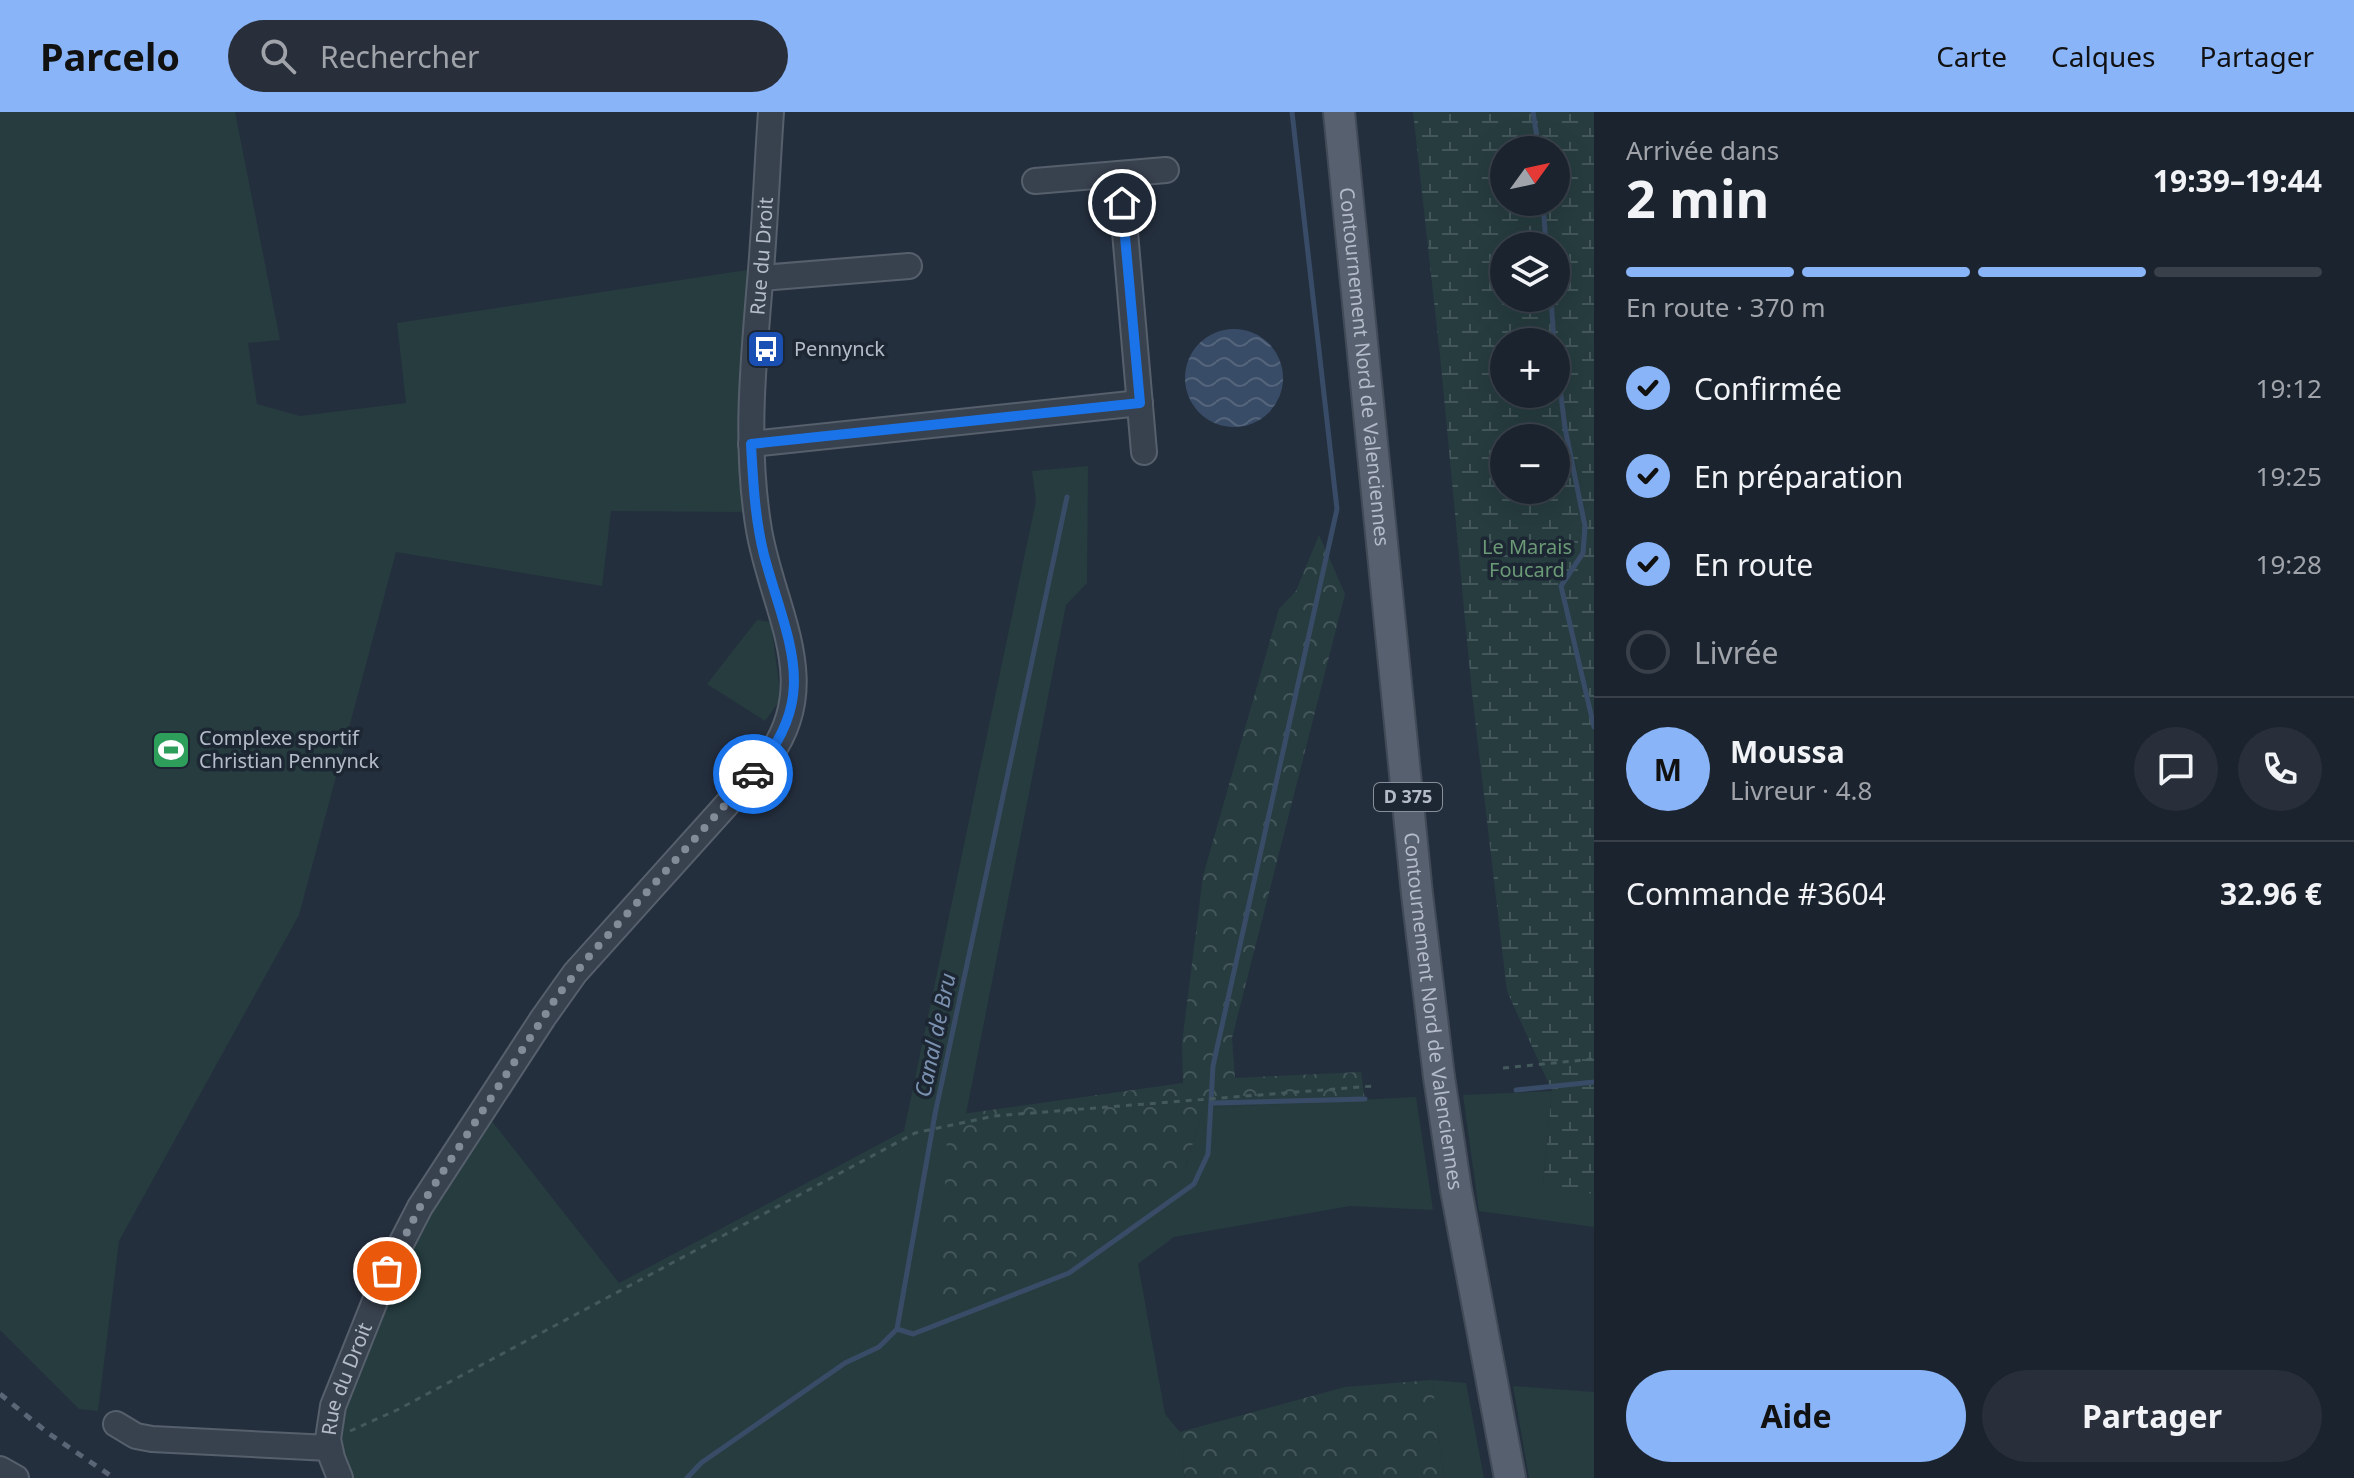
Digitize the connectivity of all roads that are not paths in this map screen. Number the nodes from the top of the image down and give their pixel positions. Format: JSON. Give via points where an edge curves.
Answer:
{"nodes":[{"id":1,"x":771,"y":112,"type":"edge"},
{"id":2,"x":1339,"y":112,"type":"edge"},
{"id":3,"x":1166,"y":170,"type":"dead end"},
{"id":4,"x":1120,"y":174,"type":"junction"},
{"id":5,"x":1035,"y":181,"type":"dead end"},
{"id":6,"x":909,"y":266,"type":"dead end"},
{"id":7,"x":761,"y":278,"type":"junction"},
{"id":8,"x":1140,"y":403,"type":"junction"},
{"id":9,"x":751,"y":444,"type":"junction"},
{"id":10,"x":1144,"y":452,"type":"dead end"},
{"id":11,"x":116,"y":1424,"type":"dead end"},
{"id":12,"x":328,"y":1444,"type":"junction"},
{"id":13,"x":0,"y":1469,"type":"edge"},
{"id":14,"x":16,"y":1478,"type":"edge"},
{"id":15,"x":340,"y":1478,"type":"edge"},
{"id":16,"x":1510,"y":1478,"type":"edge"}],
"edges":[{"from":1,"to":7,"type":"street","name":"Rue du Droit"},
{"from":2,"to":16,"type":"main road","name":"Contournement Nord de Valenciennes","number":"D 375","via":[[1437,1062]]},
{"from":3,"to":4,"type":"street"},
{"from":4,"to":5,"type":"street"},
{"from":4,"to":8,"type":"street"},
{"from":6,"to":7,"type":"street"},
{"from":7,"to":9,"type":"street","name":"Rue du Droit"},
{"from":8,"to":9,"type":"street"},
{"from":8,"to":10,"type":"street"},
{"from":9,"to":12,"type":"street","name":"Rue du Droit","via":[[761,542],[794,666],[794,700],[786,729],[765,762],[575,973],[457,1149],[387,1271],[333,1406]]},
{"from":11,"to":12,"type":"street","name":"Rue du Droit","via":[[152,1439]]},
{"from":12,"to":15,"type":"street","name":"Rue du Droit"},
{"from":13,"to":14,"type":"street"}]}
